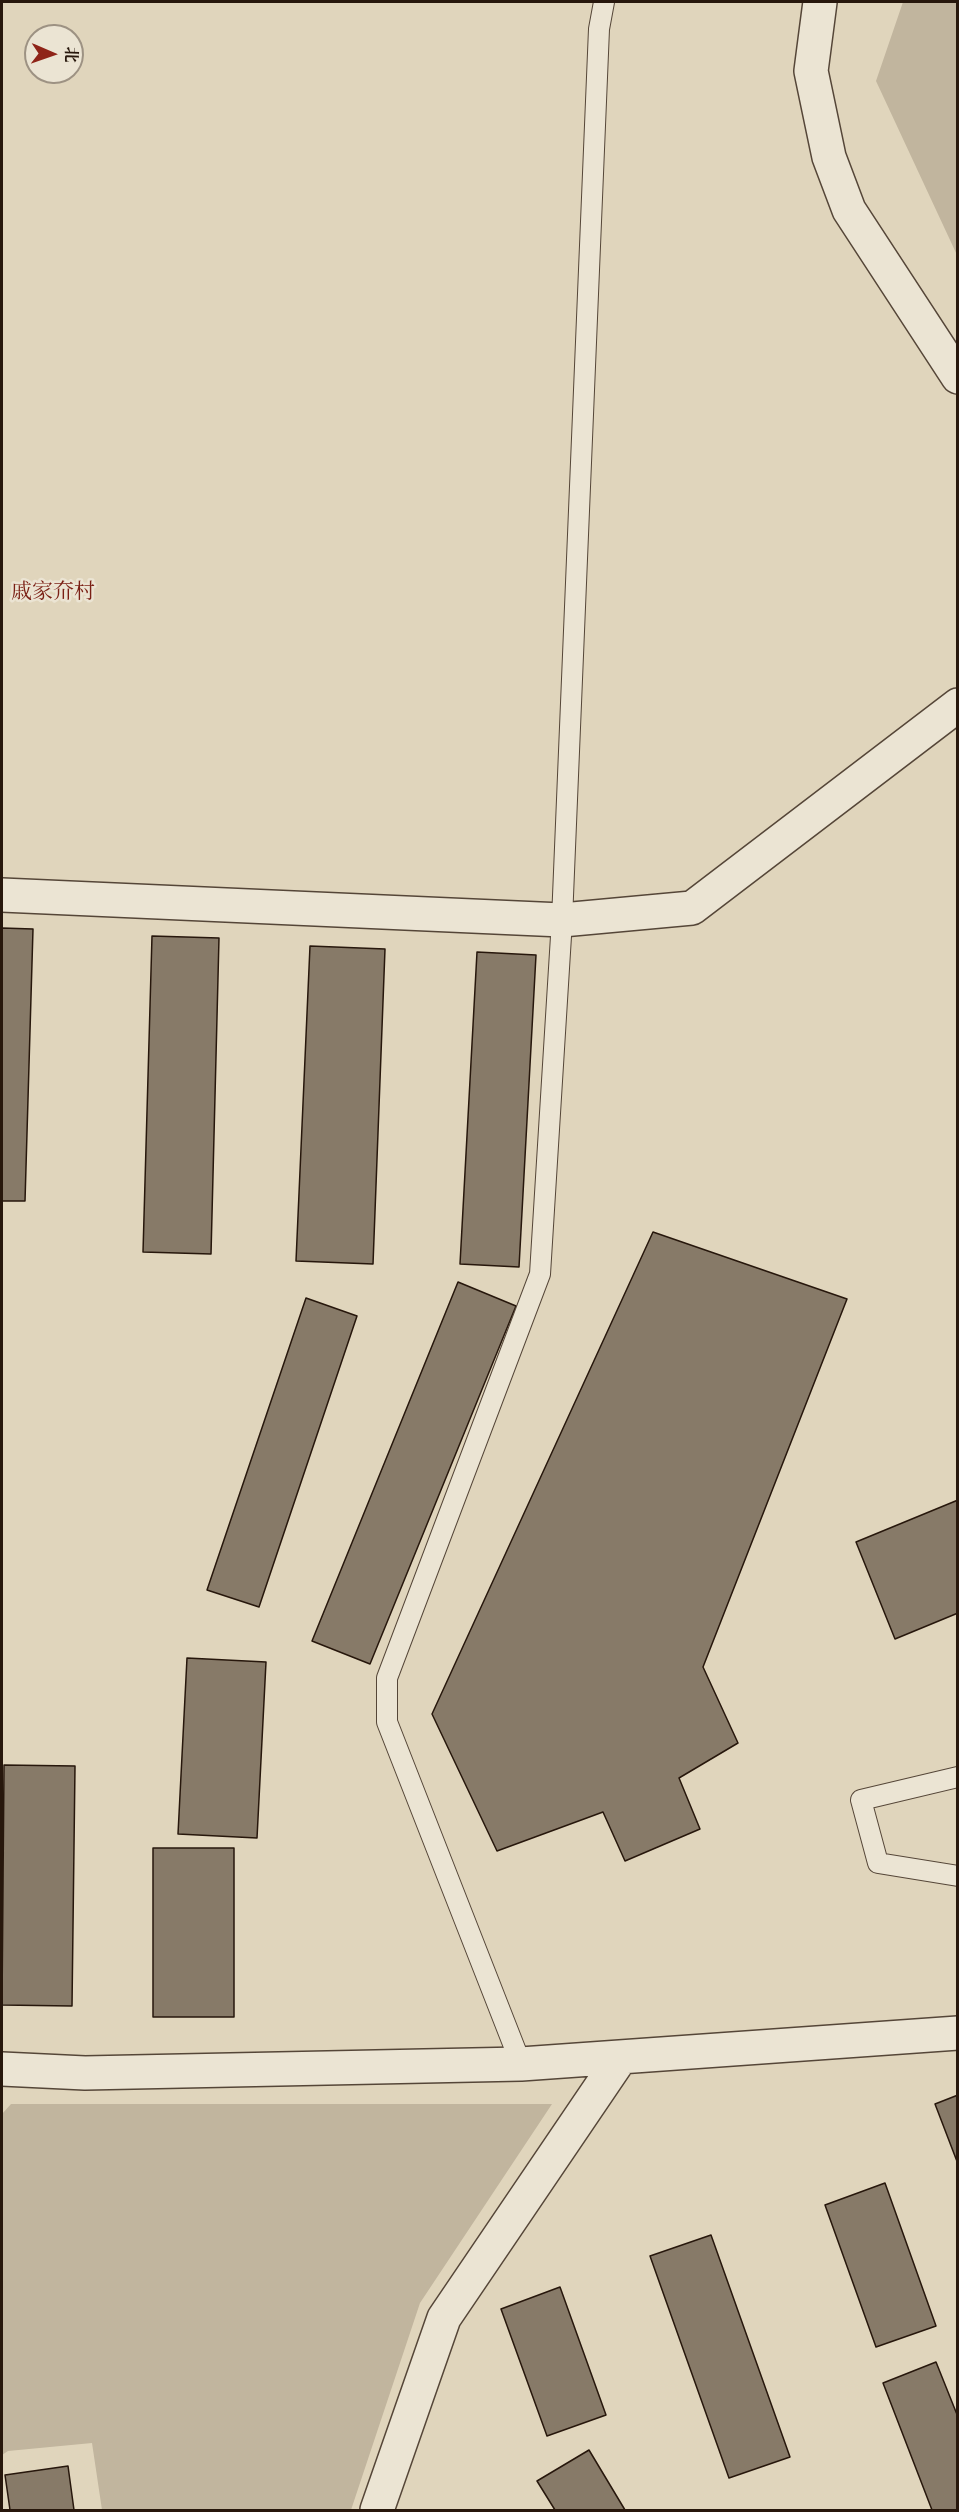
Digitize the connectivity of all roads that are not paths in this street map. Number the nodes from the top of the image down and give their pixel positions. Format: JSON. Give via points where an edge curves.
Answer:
{"nodes":[{"id":1,"x":604,"y":2,"type":"edge"},
{"id":2,"x":820,"y":2,"type":"edge"},
{"id":3,"x":957,"y":377,"type":"edge"},
{"id":4,"x":957,"y":705,"type":"edge"},
{"id":5,"x":2,"y":895,"type":"edge"},
{"id":6,"x":562,"y":920,"type":"junction"},
{"id":7,"x":957,"y":1777,"type":"edge"},
{"id":8,"x":957,"y":1876,"type":"edge"},
{"id":9,"x":957,"y":2033,"type":"edge"},
{"id":10,"x":621,"y":2057,"type":"junction"},
{"id":11,"x":521,"y":2064,"type":"junction"},
{"id":12,"x":2,"y":2069,"type":"edge"},
{"id":13,"x":377,"y":2511,"type":"edge"}],
"edges":[{"from":1,"to":6,"type":"lane","via":[[599,29]]},
{"from":2,"to":3,"type":"street","via":[[812,71],[829,157],[849,210]]},
{"from":4,"to":6,"type":"street","via":[[692,908]]},
{"from":5,"to":6,"type":"street"},
{"from":6,"to":11,"type":"lane","via":[[540,1274],[387,1678],[387,1722]]},
{"from":7,"to":8,"type":"lane","via":[[861,1800],[878,1863]]},
{"from":9,"to":10,"type":"street"},
{"from":10,"to":11,"type":"street"},
{"from":10,"to":13,"type":"street","via":[[444,2318]]},
{"from":11,"to":12,"type":"street","via":[[85,2073]]}]}
